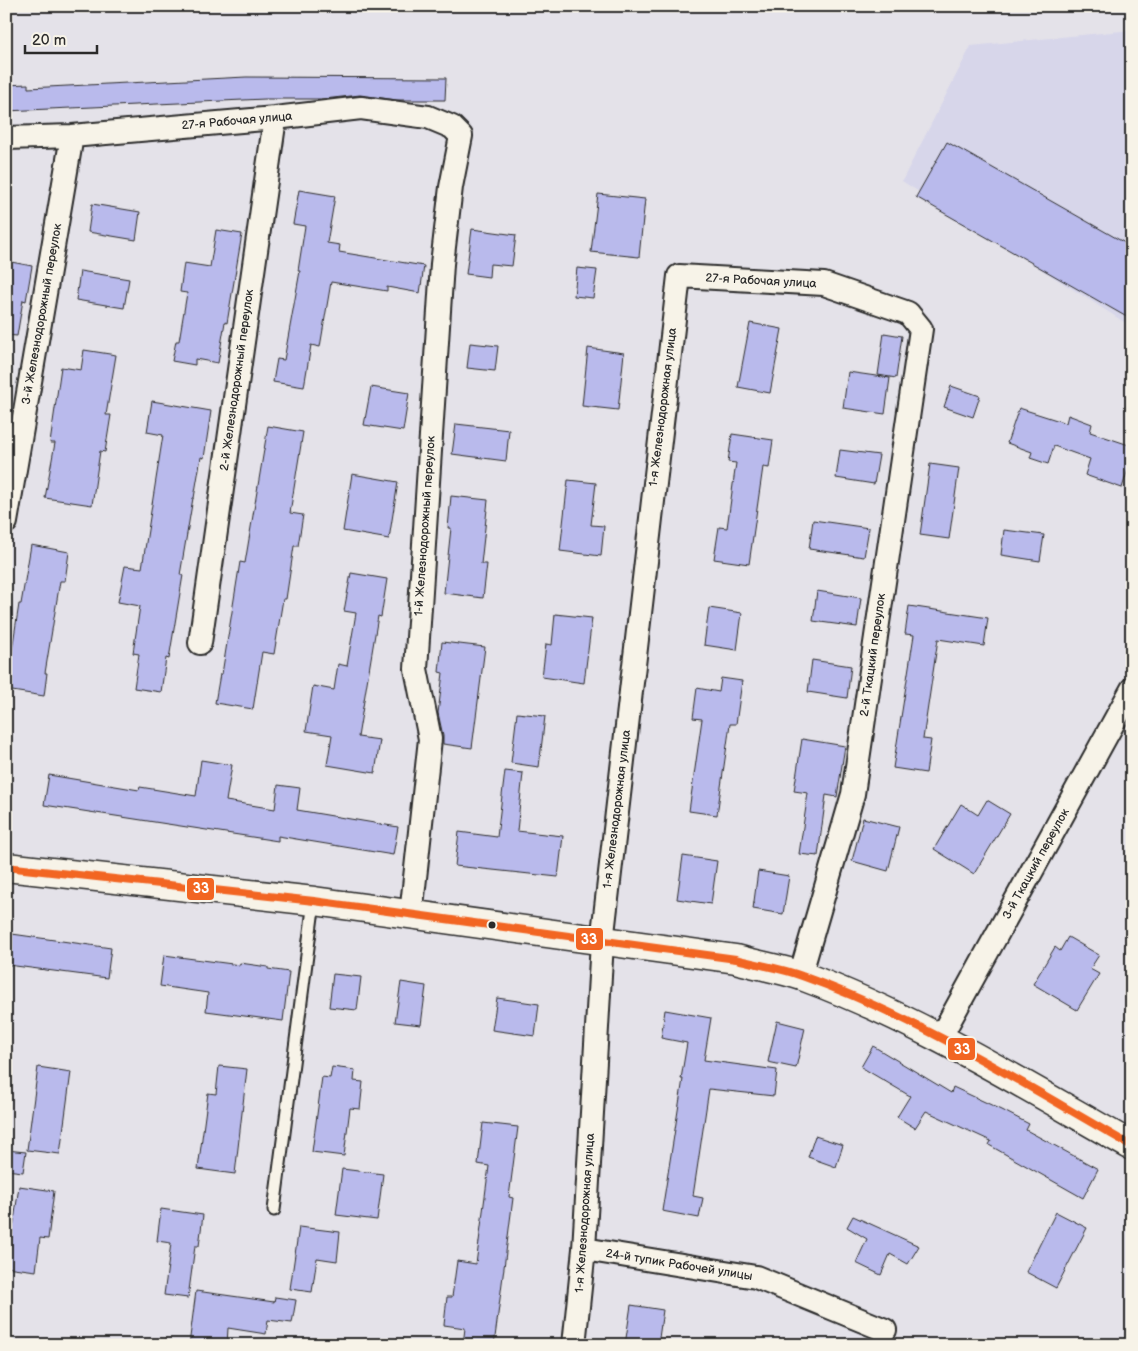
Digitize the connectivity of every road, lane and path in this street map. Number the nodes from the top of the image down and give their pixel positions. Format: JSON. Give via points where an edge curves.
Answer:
{"nodes":[{"id":1,"x":275,"y":118,"type":"junction"},
{"id":2,"x":72,"y":136,"type":"junction"},
{"id":3,"x":461,"y":136,"type":"joint"},
{"id":4,"x":6,"y":138,"type":"edge"},
{"id":5,"x":678,"y":276,"type":"joint"},
{"id":6,"x":921,"y":330,"type":"joint"},
{"id":7,"x":6,"y":522,"type":"edge"},
{"id":8,"x":200,"y":643,"type":"dead end"},
{"id":9,"x":1132,"y":690,"type":"edge"},
{"id":10,"x":6,"y":867,"type":"edge"},
{"id":11,"x":314,"y":901,"type":"junction"},
{"id":12,"x":411,"y":915,"type":"junction"},
{"id":13,"x":602,"y":942,"type":"junction"},
{"id":14,"x":800,"y":976,"type":"junction"},
{"id":15,"x":940,"y":1038,"type":"junction"},
{"id":16,"x":1132,"y":1146,"type":"edge"},
{"id":17,"x":274,"y":1210,"type":"dead end"},
{"id":18,"x":584,"y":1249,"type":"junction"},
{"id":19,"x":884,"y":1330,"type":"dead end"},
{"id":20,"x":574,"y":1345,"type":"edge"}],
"edges":[{"from":1,"to":2,"type":"street","name":"27-я Рабочая улица"},
{"from":1,"to":3,"type":"street","name":"27-я Рабочая улица","via":[[361,108],[428,117],[452,127]]},
{"from":1,"to":8,"type":"street","name":"2-й Железнодорожный переулок"},
{"from":2,"to":4,"type":"street","name":"27-я Рабочая улица"},
{"from":2,"to":7,"type":"street","name":"3-й Железнодорожный переулок"},
{"from":3,"to":12,"type":"street","name":"1-й Железнодорожный переулок","via":[[442,264],[416,669],[430,738]]},
{"from":5,"to":6,"type":"street","name":"27-я Рабочая улица","via":[[824,284],[908,313]]},
{"from":5,"to":13,"type":"street","name":"1-я Железнодорожная улица"},
{"from":6,"to":14,"type":"street","name":"2-й Ткацкий переулок","via":[[853,794]]},
{"from":9,"to":15,"type":"street","name":"3-й Ткацкий переулок"},
{"from":10,"to":11,"type":"main road"},
{"from":11,"to":12,"type":"main road"},
{"from":11,"to":17,"type":"lane"},
{"from":12,"to":13,"type":"main road"},
{"from":13,"to":14,"type":"main road","via":[[736,959]]},
{"from":13,"to":18,"type":"street","name":"1-я Железнодорожная улица"},
{"from":14,"to":15,"type":"main road"},
{"from":15,"to":16,"type":"main road"},
{"from":18,"to":19,"type":"street","name":"24-й тупик Рабочей улицы","via":[[756,1277]]},
{"from":18,"to":20,"type":"street","name":"1-я Железнодорожная улица"}]}
